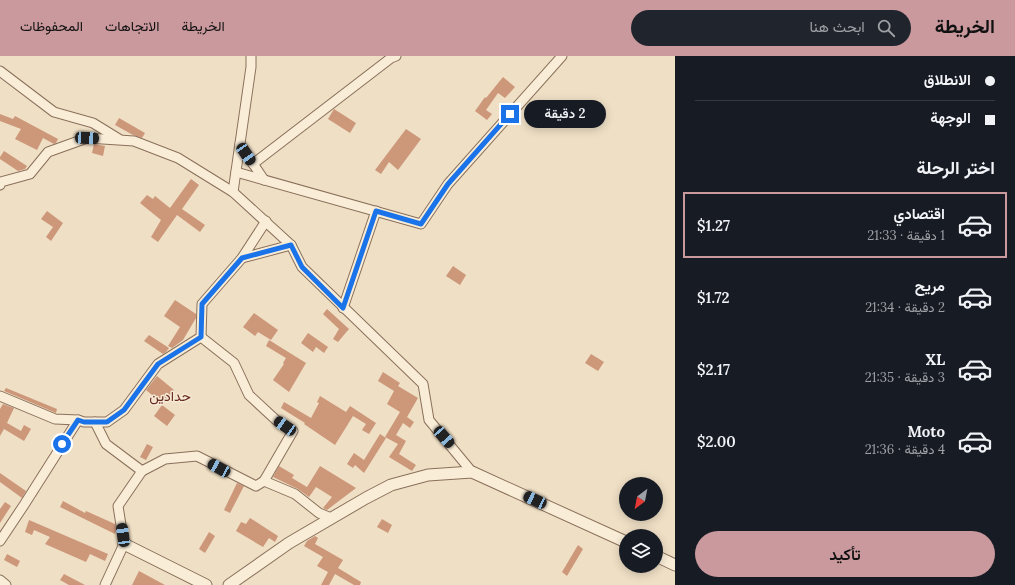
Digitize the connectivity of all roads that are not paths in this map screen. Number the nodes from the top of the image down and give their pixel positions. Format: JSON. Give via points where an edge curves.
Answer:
{"nodes":[{"id":1,"x":251,"y":56,"type":"edge"},
{"id":2,"x":396,"y":56,"type":"edge"},
{"id":3,"x":562,"y":56,"type":"edge"},
{"id":4,"x":0,"y":72,"type":"edge"},
{"id":5,"x":122,"y":140,"type":"junction"},
{"id":6,"x":240,"y":144,"type":"junction"},
{"id":7,"x":253,"y":164,"type":"junction"},
{"id":8,"x":236,"y":172,"type":"junction"},
{"id":9,"x":264,"y":180,"type":"junction"},
{"id":10,"x":0,"y":185,"type":"edge"},
{"id":11,"x":233,"y":192,"type":"junction"},
{"id":12,"x":376,"y":211,"type":"junction"},
{"id":13,"x":266,"y":221,"type":"junction"},
{"id":14,"x":291,"y":245,"type":"junction"},
{"id":15,"x":242,"y":258,"type":"junction"},
{"id":16,"x":343,"y":308,"type":"junction"},
{"id":17,"x":201,"y":337,"type":"junction"},
{"id":18,"x":0,"y":396,"type":"edge"},
{"id":19,"x":78,"y":420,"type":"junction"},
{"id":20,"x":95,"y":422,"type":"junction"},
{"id":21,"x":142,"y":471,"type":"junction"},
{"id":22,"x":472,"y":472,"type":"junction"},
{"id":23,"x":264,"y":481,"type":"junction"},
{"id":24,"x":331,"y":518,"type":"junction"},
{"id":25,"x":619,"y":539,"type":"edge"},
{"id":26,"x":0,"y":541,"type":"edge"},
{"id":27,"x":124,"y":544,"type":"junction"},
{"id":28,"x":663,"y":559,"type":"edge"},
{"id":29,"x":675,"y":565,"type":"edge"},
{"id":30,"x":0,"y":580,"type":"edge"},
{"id":31,"x":6,"y":585,"type":"edge"},
{"id":32,"x":105,"y":585,"type":"edge"},
{"id":33,"x":206,"y":585,"type":"edge"},
{"id":34,"x":229,"y":585,"type":"edge"}],
"edges":[{"from":1,"to":6,"type":"street"},
{"from":2,"to":7,"type":"street"},
{"from":3,"to":12,"type":"street","via":[[448,184],[421,224]]},
{"from":4,"to":5,"type":"street","via":[[54,112],[93,123]]},
{"from":5,"to":10,"type":"street","via":[[87,138],[48,152],[30,174],[1,182]]},
{"from":5,"to":11,"type":"street","via":[[134,141],[178,158]]},
{"from":6,"to":7,"type":"street"},
{"from":6,"to":8,"type":"street"},
{"from":7,"to":9,"type":"street"},
{"from":8,"to":9,"type":"street"},
{"from":8,"to":11,"type":"street"},
{"from":9,"to":12,"type":"street"},
{"from":11,"to":13,"type":"street"},
{"from":12,"to":16,"type":"street"},
{"from":13,"to":14,"type":"street"},
{"from":13,"to":15,"type":"street"},
{"from":14,"to":15,"type":"street"},
{"from":14,"to":16,"type":"street","via":[[302,267]]},
{"from":15,"to":17,"type":"street","via":[[202,304]]},
{"from":16,"to":22,"type":"street","via":[[423,384],[429,420]]},
{"from":17,"to":20,"type":"street","via":[[158,364],[124,410],[107,422]]},
{"from":17,"to":23,"type":"street","via":[[234,363],[249,395],[276,420],[293,431]]},
{"from":18,"to":19,"type":"street","via":[[55,419]]},
{"from":19,"to":20,"type":"street"},
{"from":19,"to":26,"type":"street"},
{"from":20,"to":21,"type":"street","via":[[106,444]]},
{"from":21,"to":23,"type":"street","via":[[165,459],[197,456],[256,486]]},
{"from":21,"to":27,"type":"street","via":[[118,506]]},
{"from":22,"to":24,"type":"street","via":[[428,475],[391,485]]},
{"from":22,"to":25,"type":"street"},
{"from":23,"to":24,"type":"street","via":[[295,494],[319,513]]},
{"from":24,"to":34,"type":"street","via":[[289,543]]},
{"from":27,"to":32,"type":"street"},
{"from":27,"to":33,"type":"street"},
{"from":28,"to":29,"type":"street"},
{"from":30,"to":31,"type":"street"}]}
